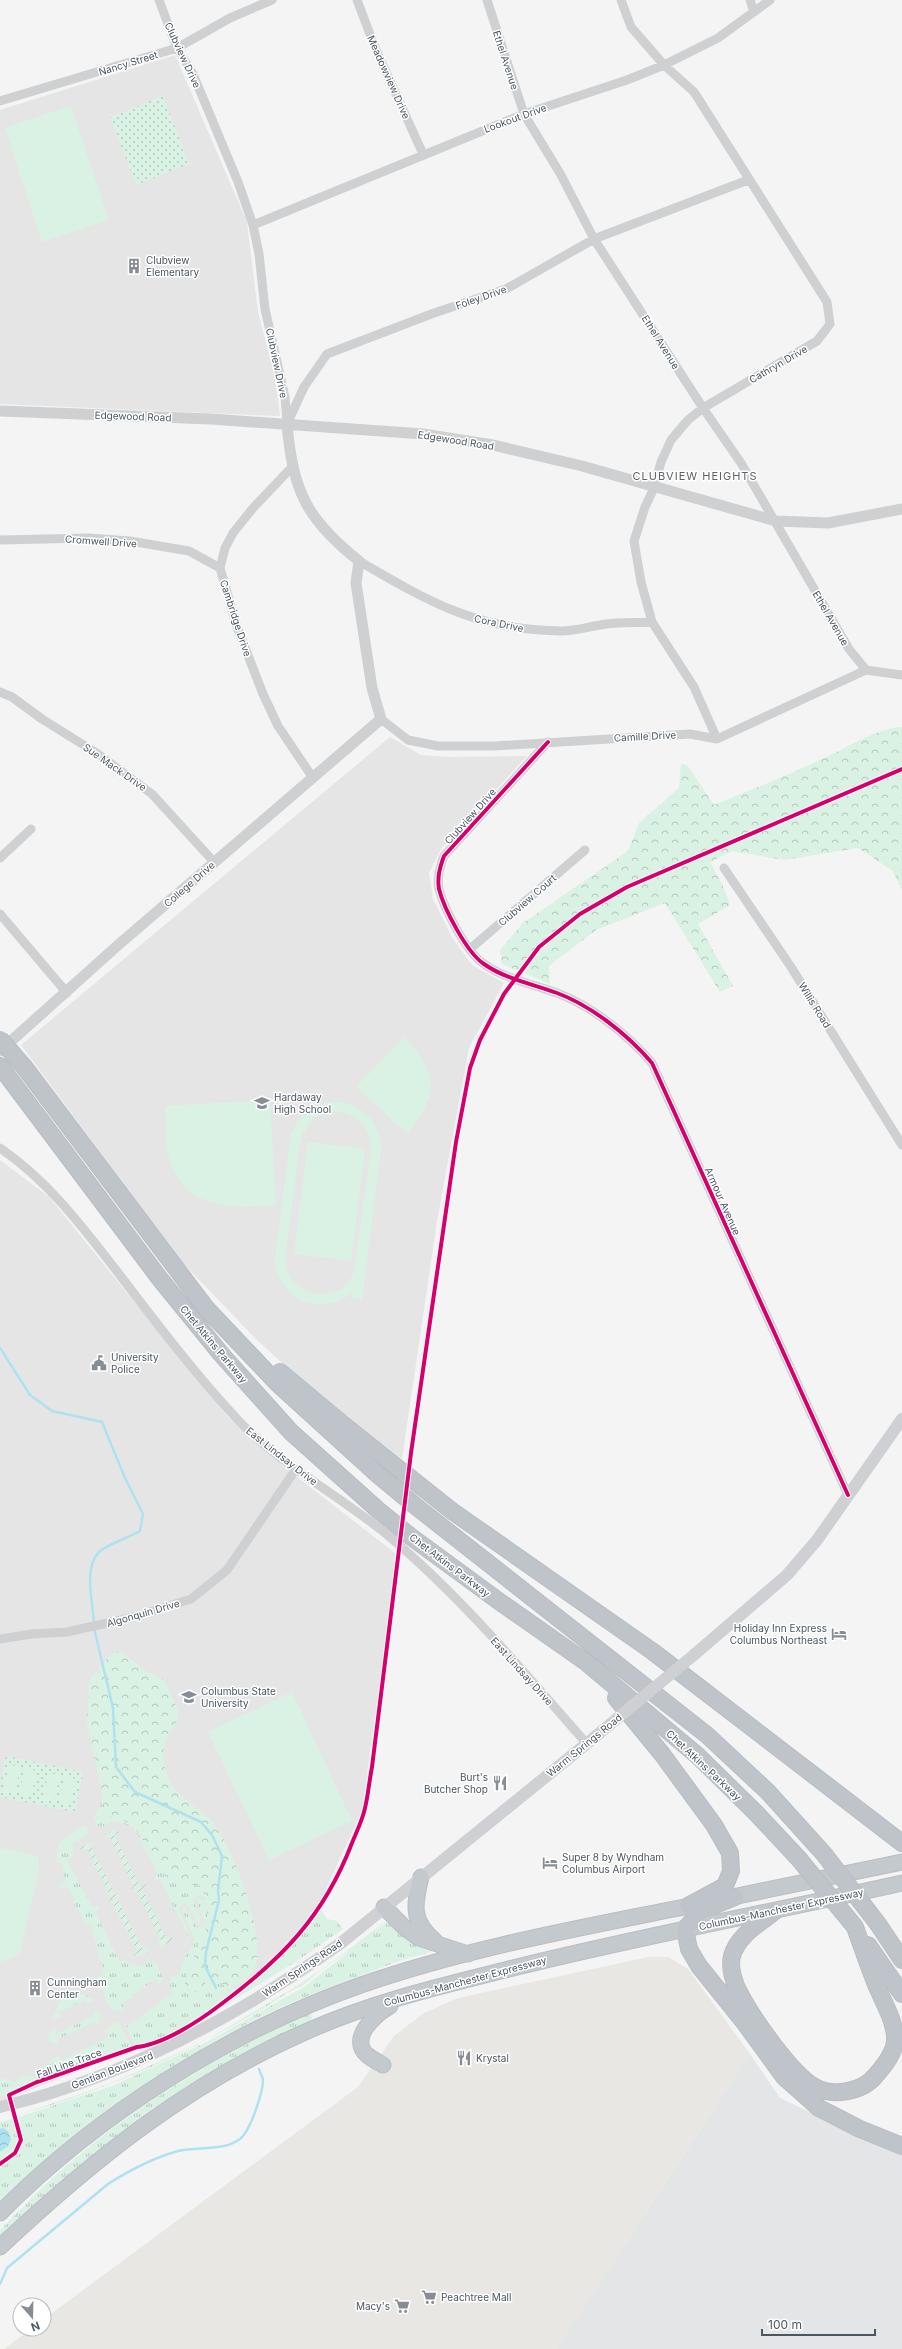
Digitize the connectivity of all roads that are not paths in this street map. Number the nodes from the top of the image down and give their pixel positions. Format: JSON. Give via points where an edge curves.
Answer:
{"nodes":[{"id":1,"x":159,"y":0,"type":"edge"},
{"id":2,"x":272,"y":0,"type":"edge"},
{"id":3,"x":357,"y":0,"type":"edge"},
{"id":4,"x":487,"y":0,"type":"edge"},
{"id":5,"x":621,"y":0,"type":"edge"},
{"id":6,"x":750,"y":0,"type":"edge"},
{"id":7,"x":770,"y":0,"type":"edge"},
{"id":8,"x":754,"y":12,"type":"junction"},
{"id":9,"x":177,"y":48,"type":"junction"},
{"id":10,"x":664,"y":65,"type":"junction"},
{"id":11,"x":0,"y":101,"type":"edge"},
{"id":12,"x":524,"y":114,"type":"junction"},
{"id":13,"x":423,"y":154,"type":"junction"},
{"id":14,"x":748,"y":180,"type":"junction"},
{"id":15,"x":253,"y":225,"type":"junction"},
{"id":16,"x":594,"y":240,"type":"junction"},
{"id":17,"x":703,"y":408,"type":"junction"},
{"id":18,"x":0,"y":411,"type":"edge"},
{"id":19,"x":287,"y":424,"type":"junction"},
{"id":20,"x":292,"y":467,"type":"junction"},
{"id":21,"x":654,"y":488,"type":"junction"},
{"id":22,"x":902,"y":509,"type":"edge"},
{"id":23,"x":776,"y":521,"type":"junction"},
{"id":24,"x":0,"y":540,"type":"edge"},
{"id":25,"x":359,"y":561,"type":"junction"},
{"id":26,"x":220,"y":568,"type":"junction"},
{"id":27,"x":652,"y":622,"type":"junction"},
{"id":28,"x":866,"y":670,"type":"junction"},
{"id":29,"x":902,"y":675,"type":"edge"},
{"id":30,"x":0,"y":692,"type":"edge"},
{"id":31,"x":381,"y":719,"type":"junction"},
{"id":32,"x":717,"y":739,"type":"junction"},
{"id":33,"x":548,"y":742,"type":"junction"},
{"id":34,"x":313,"y":778,"type":"junction"},
{"id":35,"x":31,"y":829,"type":"dead end"},
{"id":36,"x":585,"y":850,"type":"dead end"},
{"id":37,"x":0,"y":858,"type":"edge"},
{"id":38,"x":214,"y":862,"type":"junction"},
{"id":39,"x":724,"y":868,"type":"dead end"},
{"id":40,"x":0,"y":914,"type":"edge"},
{"id":41,"x":470,"y":949,"type":"junction"},
{"id":42,"x":514,"y":979,"type":"joint"},
{"id":43,"x":67,"y":992,"type":"junction"},
{"id":44,"x":0,"y":1039,"type":"edge"},
{"id":45,"x":0,"y":1052,"type":"edge"},
{"id":46,"x":0,"y":1066,"type":"edge"},
{"id":47,"x":902,"y":1145,"type":"edge"},
{"id":48,"x":0,"y":1148,"type":"edge"},
{"id":49,"x":166,"y":1256,"type":"junction"},
{"id":50,"x":902,"y":1419,"type":"edge"},
{"id":51,"x":296,"y":1469,"type":"junction"},
{"id":52,"x":848,"y":1495,"type":"junction"},
{"id":53,"x":0,"y":1639,"type":"edge"},
{"id":54,"x":587,"y":1663,"type":"junction"},
{"id":55,"x":591,"y":1739,"type":"junction"},
{"id":56,"x":902,"y":1843,"type":"edge"},
{"id":57,"x":902,"y":1862,"type":"edge"},
{"id":58,"x":421,"y":1877,"type":"junction"},
{"id":59,"x":902,"y":1883,"type":"edge"},
{"id":60,"x":735,"y":1897,"type":"junction"},
{"id":61,"x":688,"y":1906,"type":"junction"},
{"id":62,"x":384,"y":1907,"type":"junction"},
{"id":63,"x":775,"y":1911,"type":"junction"},
{"id":64,"x":878,"y":1924,"type":"junction"},
{"id":65,"x":855,"y":1927,"type":"junction"},
{"id":66,"x":685,"y":1929,"type":"junction"},
{"id":67,"x":439,"y":1944,"type":"junction"},
{"id":68,"x":902,"y":1949,"type":"edge"},
{"id":69,"x":468,"y":1954,"type":"junction"},
{"id":70,"x":902,"y":1960,"type":"edge"},
{"id":71,"x":419,"y":1991,"type":"junction"},
{"id":72,"x":902,"y":1994,"type":"edge"},
{"id":73,"x":220,"y":2020,"type":"joint"},
{"id":74,"x":383,"y":2065,"type":"dead end"},
{"id":75,"x":0,"y":2107,"type":"edge"},
{"id":76,"x":902,"y":2146,"type":"edge"},
{"id":77,"x":0,"y":2213,"type":"edge"},
{"id":78,"x":0,"y":2247,"type":"edge"}],
"edges":[{"from":1,"to":9,"type":"street","name":"Clubview Drive"},
{"from":2,"to":9,"type":"street","name":"Nancy Street","via":[[230,18]]},
{"from":3,"to":13,"type":"street","name":"Meadowview Drive","via":[[376,50]]},
{"from":4,"to":12,"type":"street","name":"Ethel Avenue"},
{"from":5,"to":10,"type":"street","name":"Cathryn Drive","via":[[631,26]]},
{"from":6,"to":8,"type":"street"},
{"from":7,"to":8,"type":"street","name":"Lookout Drive"},
{"from":8,"to":10,"type":"street","name":"Lookout Drive","via":[[718,38]]},
{"from":9,"to":11,"type":"street","name":"Nancy Street"},
{"from":9,"to":15,"type":"street","name":"Clubview Drive","via":[[193,74]]},
{"from":10,"to":12,"type":"street","name":"Lookout Drive","via":[[628,80]]},
{"from":10,"to":14,"type":"street","name":"Cathryn Drive","via":[[694,92]]},
{"from":12,"to":13,"type":"street","name":"Lookout Drive"},
{"from":12,"to":16,"type":"street","name":"Ethel Avenue","via":[[561,175]]},
{"from":13,"to":15,"type":"street","name":"Lookout Drive"},
{"from":14,"to":16,"type":"street","name":"Foley Drive"},
{"from":14,"to":17,"type":"street","name":"Cathryn Drive","via":[[827,302],[830,324],[817,341]]},
{"from":15,"to":19,"type":"street","name":"Clubview Drive","via":[[265,309],[285,397]]},
{"from":16,"to":17,"type":"street","name":"Ethel Avenue"},
{"from":16,"to":19,"type":"street","name":"Foley Drive","via":[[506,289],[426,315],[328,354],[304,387]]},
{"from":17,"to":21,"type":"street","name":"Cathryn Drive","via":[[688,420],[671,440],[661,462]]},
{"from":17,"to":23,"type":"street","name":"Ethel Avenue","via":[[741,463]]},
{"from":18,"to":19,"type":"street","name":"Edgewood Road"},
{"from":19,"to":20,"type":"street","name":"Clubview Drive"},
{"from":19,"to":21,"type":"street","name":"Edgewood Road","via":[[423,434],[493,446],[582,466]]},
{"from":20,"to":25,"type":"street","name":"Clubview Drive","via":[[310,513],[332,540]]},
{"from":20,"to":26,"type":"street","name":"Cambridge Drive","via":[[233,533],[225,548]]},
{"from":21,"to":23,"type":"street","name":"Edgewood Road"},
{"from":21,"to":27,"type":"street","name":"Cathryn Drive","via":[[634,541],[641,582]]},
{"from":22,"to":23,"type":"street","name":"Edgewood Road","via":[[828,523]]},
{"from":23,"to":28,"type":"street","name":"Ethel Avenue","via":[[849,649]]},
{"from":24,"to":26,"type":"street","name":"Cromwell Drive","via":[[89,538],[130,541],[189,551]]},
{"from":25,"to":27,"type":"street","name":"Cora Drive","via":[[422,598],[483,622],[518,629],[563,631],[608,624]]},
{"from":25,"to":31,"type":"street","via":[[356,583],[372,688]]},
{"from":26,"to":34,"type":"street","name":"Cambridge Drive","via":[[237,628],[263,694],[278,726]]},
{"from":27,"to":32,"type":"street","name":"Cathryn Drive","via":[[694,687]]},
{"from":28,"to":29,"type":"street"},
{"from":28,"to":32,"type":"street"},
{"from":30,"to":38,"type":"street","name":"Sue Mack Drive","via":[[12,697],[98,754],[152,794]]},
{"from":31,"to":33,"type":"street","name":"Camille Drive","via":[[408,740],[438,746],[494,746]]},
{"from":31,"to":34,"type":"street","name":"College Drive"},
{"from":32,"to":33,"type":"street","name":"Camille Drive","via":[[690,734]]},
{"from":33,"to":41,"type":"street","name":"Clubview Drive","via":[[444,856],[438,873],[439,889],[450,915]]},
{"from":34,"to":38,"type":"street","name":"College Drive"},
{"from":35,"to":37,"type":"street"},
{"from":36,"to":41,"type":"street","name":"Clubview Court"},
{"from":38,"to":43,"type":"street","name":"College Drive"},
{"from":39,"to":47,"type":"street","name":"Willis Road","via":[[791,967]]},
{"from":40,"to":43,"type":"street"},
{"from":41,"to":42,"type":"street","name":"Clubview Drive","via":[[483,964]]},
{"from":42,"to":52,"type":"street","name":"Armour Avenue","via":[[574,1002],[633,1042],[652,1062]]},
{"from":43,"to":45,"type":"street","name":"College Drive"},
{"from":44,"to":49,"type":"highway","name":"Chet Atkins Parkway","bridge":true,"via":[[25,1068]]},
{"from":46,"to":54,"type":"highway","name":"Chet Atkins Parkway","via":[[160,1279],[221,1354],[291,1432],[405,1532]]},
{"from":48,"to":51,"type":"street","name":"East Lindsay Drive","via":[[53,1192],[191,1366],[239,1422]]},
{"from":49,"to":56,"type":"highway","via":[[271,1364],[340,1422],[452,1511],[652,1652]]},
{"from":49,"to":64,"type":"highway","name":"Chet Atkins Parkway","bridge":true,"via":[[206,1308],[277,1383],[320,1422],[418,1508],[707,1735],[768,1792],[824,1854]]},
{"from":50,"to":52,"type":"main road","name":"Warm Springs Road"},
{"from":51,"to":53,"type":"street","name":"Algonquin Drive","via":[[227,1570],[191,1599],[168,1608],[80,1629]]},
{"from":51,"to":55,"type":"street","name":"East Lindsay Drive","via":[[390,1537],[432,1574]]},
{"from":52,"to":55,"type":"main road","name":"Warm Springs Road","bridge":true,"via":[[787,1575]]},
{"from":54,"to":61,"type":"highway","via":[[662,1754],[714,1825],[730,1853],[731,1871],[725,1886]]},
{"from":54,"to":65,"type":"highway","name":"Chet Atkins Parkway","bridge":true,"via":[[698,1756],[756,1813],[799,1859]]},
{"from":55,"to":58,"type":"main road","name":"Warm Springs Road"},
{"from":57,"to":60,"type":"highway","name":"Columbus-Manchester Expressway"},
{"from":58,"to":62,"type":"main road","name":"Warm Springs Road"},
{"from":58,"to":67,"type":"highway","via":[[415,1900],[416,1915],[424,1931]]},
{"from":59,"to":63,"type":"highway","name":"Columbus-Manchester Expressway"},
{"from":60,"to":61,"type":"highway","name":"Columbus-Manchester Expressway"},
{"from":60,"to":66,"type":"highway","via":[[701,1911]]},
{"from":61,"to":69,"type":"highway","name":"Columbus-Manchester Expressway"},
{"from":62,"to":67,"type":"highway","via":[[419,1938]]},
{"from":62,"to":73,"type":"main road","name":"Warm Springs Road","via":[[307,1967]]},
{"from":63,"to":65,"type":"highway","via":[[747,1932],[736,1944],[731,1958],[732,1974],[739,1993],[796,2071],[816,2087],[835,2092],[852,2091],[872,2080],[887,2061],[895,2042],[891,2020]]},
{"from":63,"to":66,"type":"highway","name":"Columbus-Manchester Expressway"},
{"from":64,"to":68,"type":"highway"},
{"from":64,"to":70,"type":"highway","name":"Chet Atkins Parkway"},
{"from":65,"to":72,"type":"highway","name":"Chet Atkins Parkway"},
{"from":66,"to":71,"type":"highway","name":"Columbus-Manchester Expressway"},
{"from":66,"to":76,"type":"highway","via":[[689,1948],[699,1966],[784,2077],[818,2108]]},
{"from":67,"to":69,"type":"highway"},
{"from":69,"to":77,"type":"highway","name":"Columbus-Manchester Expressway","via":[[360,1985],[292,2014],[209,2056],[154,2089],[82,2141]]},
{"from":71,"to":74,"type":"highway","via":[[374,2016],[362,2035],[361,2046],[366,2055]]},
{"from":71,"to":78,"type":"highway","name":"Columbus-Manchester Expressway","via":[[399,1996],[303,2033],[229,2071],[170,2107],[98,2159]]},
{"from":73,"to":75,"type":"main road","name":"Gentian Boulevard","via":[[187,2039],[134,2063],[47,2094]]}]}
